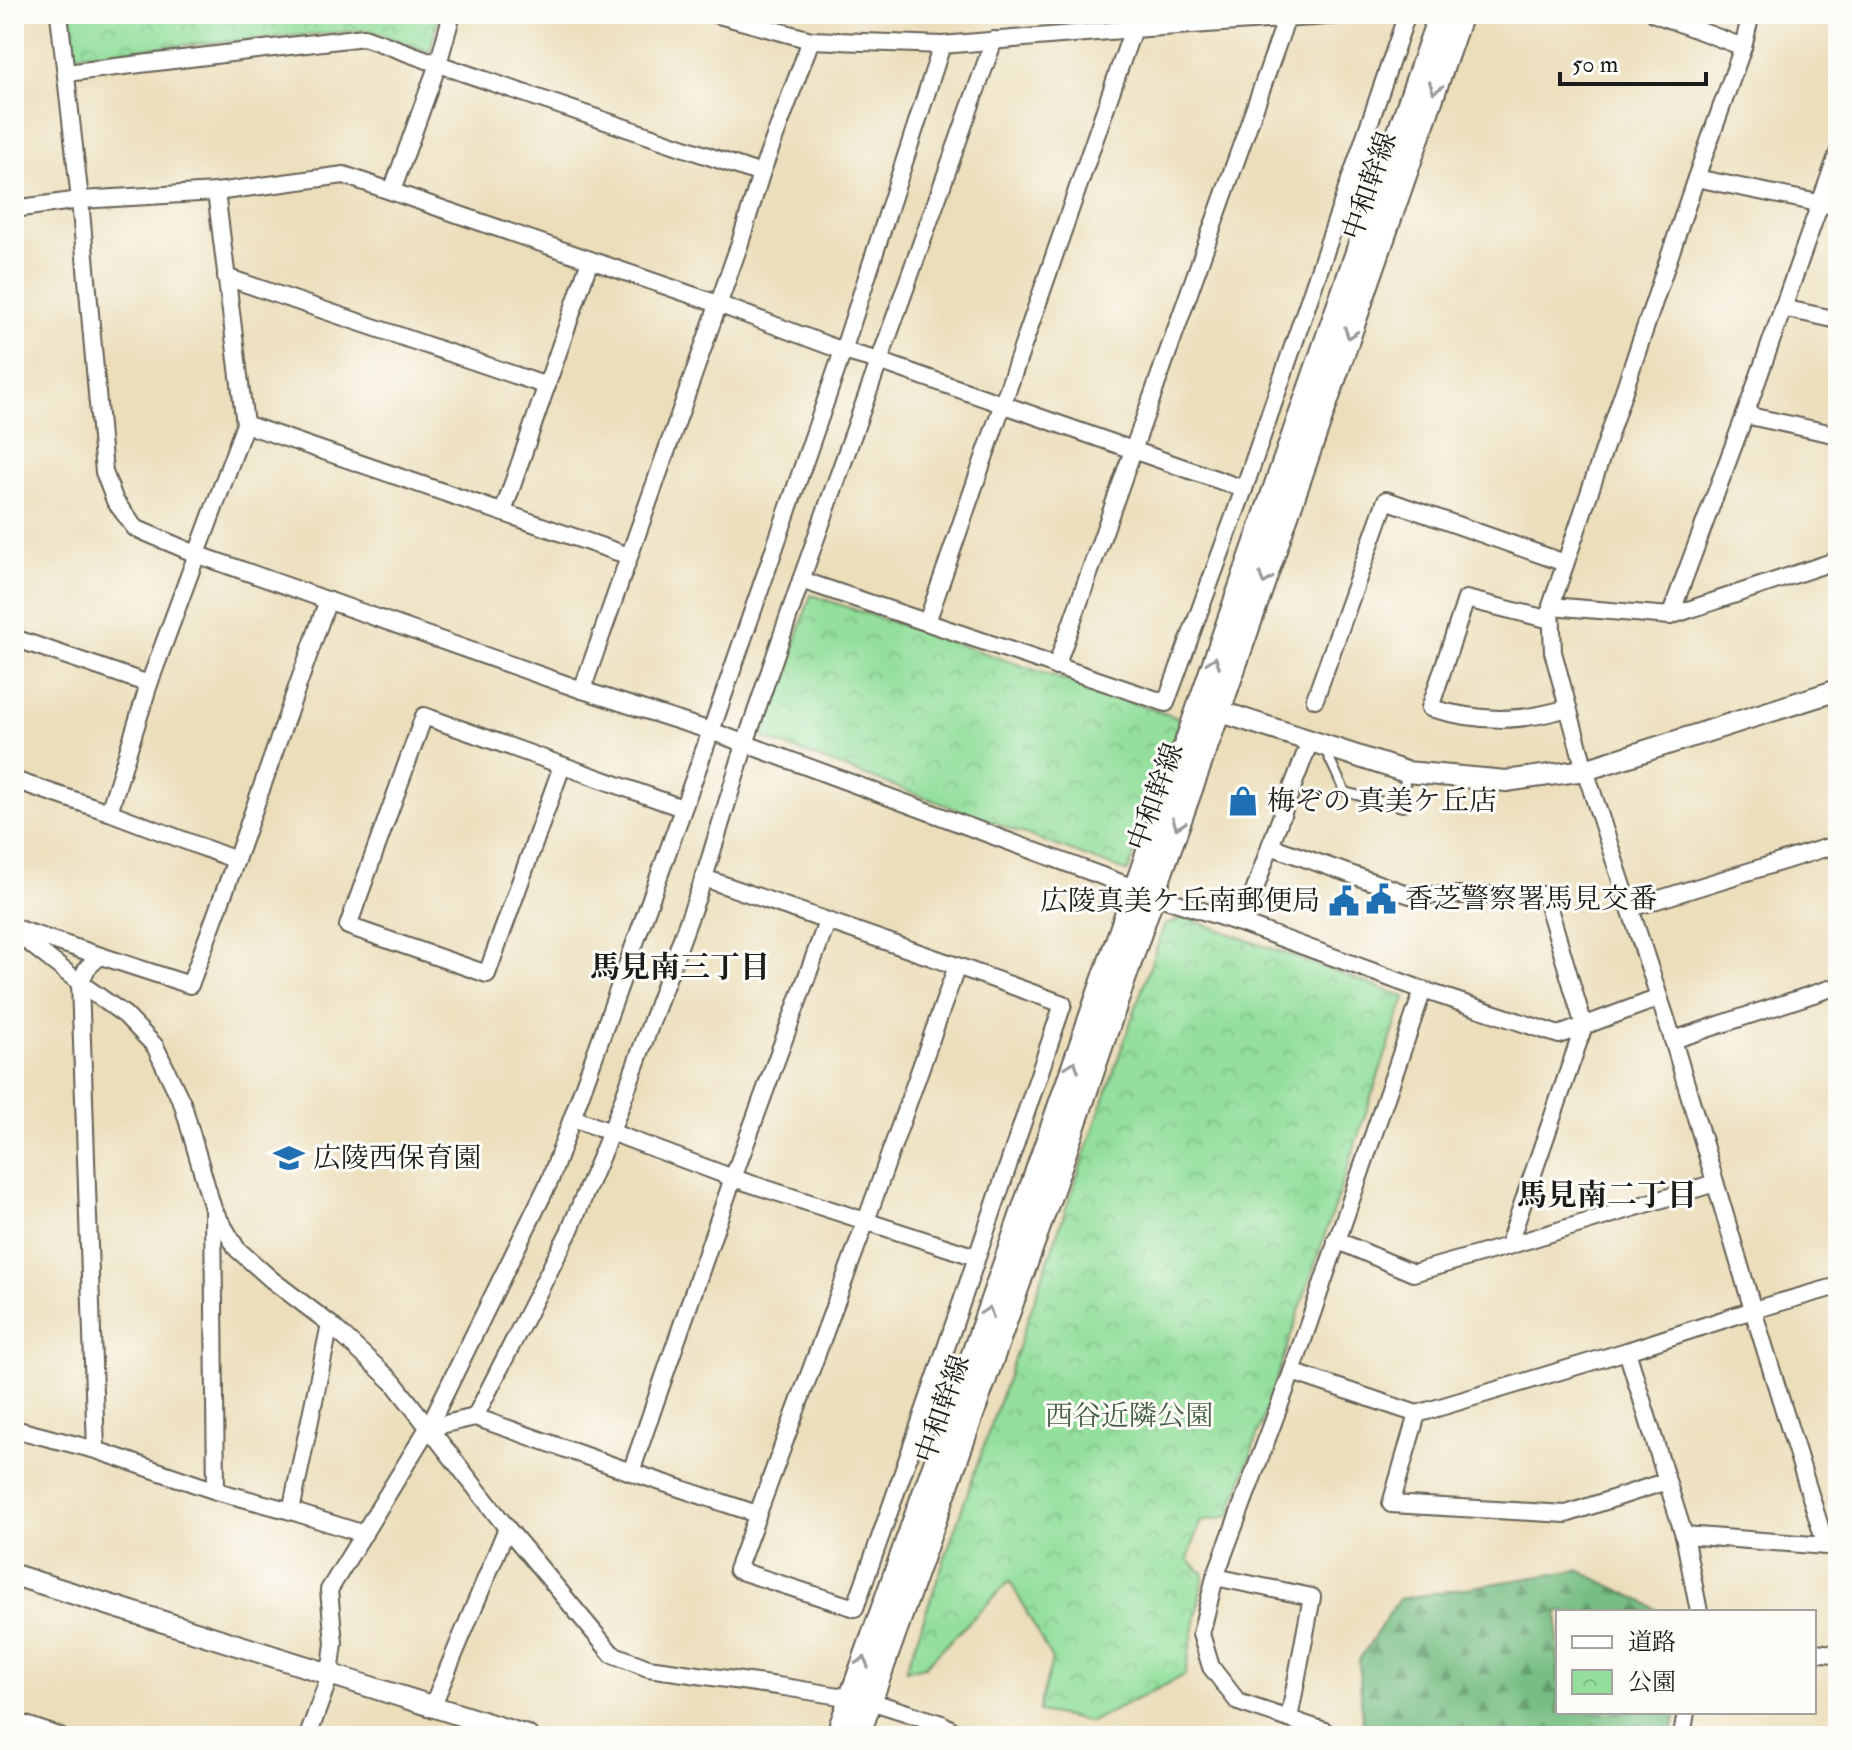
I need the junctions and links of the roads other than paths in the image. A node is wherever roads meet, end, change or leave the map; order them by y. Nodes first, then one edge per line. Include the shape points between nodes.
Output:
1 (59, 14) edge
2 (452, 14) edge
3 (715, 14) edge
4 (1357, 14) edge
5 (1407, 14) edge
6 (1440, 14) edge
7 (1461, 14) edge
8 (1655, 14) edge
9 (1751, 14) edge
10 (1680, 19) edge
11 (1172, 20) edge
12 (1286, 20) junction
13 (1133, 29) junction
14 (811, 40) junction
15 (994, 40) junction
16 (942, 45) junction
17 (1743, 47) junction
18 (438, 64) junction
19 (66, 73) junction
20 (1838, 153) edge
21 (761, 174) junction
22 (1696, 178) junction
23 (392, 191) junction
24 (216, 192) junction
25 (80, 200) junction
26 (1820, 204) junction
27 (1838, 207) edge
28 (14, 209) edge
29 (590, 260) junction
30 (226, 277) junction
31 (718, 304) junction
32 (1782, 308) junction
33 (1838, 320) edge
34 (843, 351) junction
35 (879, 361) junction
36 (547, 386) junction
37 (1004, 405) junction
38 (1745, 415) junction
39 (245, 424) junction
40 (1838, 435) edge
41 (1132, 450) junction
42 (1244, 489) junction
43 (503, 512) junction
44 (196, 554) junction
45 (629, 556) junction
46 (1838, 560) edge
47 (1565, 563) junction
48 (801, 580) junction
49 (328, 600) junction
50 (1551, 613) junction
51 (1670, 616) junction
52 (927, 622) junction
53 (14, 638) edge
54 (1056, 667) junction
55 (149, 684) junction
56 (582, 690) junction
57 (1838, 690) edge
58 (1315, 699) dead end
59 (1209, 708) junction
60 (1568, 708) junction
61 (711, 731) junction
62 (1316, 743) junction
63 (745, 744) junction
64 (562, 766) junction
65 (1585, 770) junction
66 (1406, 772) junction
67 (14, 780) edge
68 (682, 808) junction
69 (109, 812) junction
70 (1838, 844) edge
71 (1270, 846) junction
72 (236, 860) junction
73 (704, 878) junction
74 (1144, 891) junction
75 (1631, 908) junction
76 (827, 922) junction
77 (1243, 924) junction
78 (14, 929) edge
79 (100, 956) junction
80 (957, 966) junction
81 (80, 983) junction
82 (1838, 986) edge
83 (1423, 990) junction
84 (1659, 998) junction
85 (1584, 1026) junction
86 (1673, 1040) junction
87 (573, 1118) junction
88 (611, 1132) junction
89 (733, 1178) junction
90 (1715, 1183) junction
91 (213, 1209) junction
92 (866, 1221) junction
93 (1336, 1240) junction
94 (1508, 1246) junction
95 (976, 1257) junction
96 (1838, 1286) edge
97 (1753, 1310) junction
98 (330, 1324) junction
99 (1627, 1351) junction
100 (1292, 1372) junction
101 (1417, 1414) junction
102 (475, 1417) junction
103 (428, 1428) junction
104 (14, 1429) edge
105 (96, 1450) junction
106 (631, 1472) junction
107 (1667, 1481) junction
108 (216, 1491) junction
109 (291, 1511) junction
110 (757, 1514) junction
111 (507, 1528) junction
112 (364, 1534) junction
113 (1684, 1535) junction
114 (14, 1575) edge
115 (1215, 1577) junction
116 (1699, 1610) edge
117 (1816, 1652) edge
118 (1838, 1656) edge
119 (330, 1675) junction
120 (860, 1700) junction
121 (432, 1707) junction
122 (1686, 1714) edge
123 (1289, 1719) junction
124 (14, 1721) edge
125 (59, 1736) edge
126 (308, 1736) edge
127 (527, 1736) edge
128 (837, 1736) edge
129 (858, 1736) edge
130 (962, 1736) edge
131 (1328, 1736) edge
132 (1682, 1736) edge

1 - 19 street
2 - 18 street
3 - 14 street
4 - 12 street
5 - 42 street
59 -> 6 main road, 中和幹線
7 -> 59 main road, 中和幹線
8 - 10 street
9 - 17 street
10 - 17 street
11 - 12 street
11 - 13 street
12 - 41 street
13 - 15 street
13 - 37 street
14 - 16 street
14 - 21 street
15 - 16 street
15 - 35 street
16 - 34 street
17 - 22 street
18 - 19 street via 364,37
18 - 21 street
18 - 23 street
19 - 25 street
20 - 26 street
21 - 31 street
22 - 26 street
22 - 47 street
23 - 24 street via 344,175
23 - 29 street
24 - 25 street
24 - 30 street
25 - 28 street
25 - 44 street via 104,472 115,501 135,528
26 - 27 street
26 - 32 street
29 - 31 street
29 - 36 street
30 - 36 street
30 - 39 street
31 - 34 street
31 - 45 street
32 - 33 street
32 - 38 street
34 - 35 street
34 - 61 street
35 - 37 street
35 - 48 street
36 - 43 street
37 - 41 street
37 - 52 street
38 - 40 street
38 - 51 street
39 - 43 street
39 - 44 street
41 - 42 street
41 - 54 street
42 - 54 street via 1166,703
43 - 45 street
44 - 49 street
44 - 55 street
45 - 56 street
46 - 51 street
47 - 50 street
47 - 58 street via 1386,500
48 - 52 street
48 - 63 street
49 - 56 street
49 - 72 street
50 - 51 street
50 - 60 street via 1553,652
50 - 60 street via 1466,599 1430,708 1498,719
52 - 54 street
53 - 55 street
55 - 69 street
56 - 61 street
57 - 65 street
59 - 62 street
59 - 74 main road, 中和幹線
60 - 65 street
61 - 63 street
61 - 68 street
62 - 66 street
62 - 66 lane via 1345,792 1402,807
62 - 71 street
63 - 73 street
63 - 74 street
64 - 64 street via 424,716 348,926 487,974
64 - 68 street
65 - 66 street via 1506,781
65 - 75 street
67 - 69 street
68 - 87 street
69 - 72 street
70 - 75 street
71 - 77 street
71 - 85 street via 1410,895 1545,895
72 - 79 street via 190,985
73 - 76 street
73 - 88 street
74 - 77 street
74 - 120 main road, 中和幹線 via 941,1446
75 - 84 street
76 - 80 street
76 - 89 street
77 - 83 street
78 - 79 street
78 - 81 street
79 - 81 street
80 - 92 street
80 - 95 street via 1063,1004
81 - 91 street via 125,1015 155,1046 183,1105
81 - 105 street
82 - 86 street
83 - 85 street via 1559,1035
83 - 93 street
84 - 85 street
84 - 86 street
85 - 94 street
86 - 90 street
87 - 88 street
87 - 103 street via 550,1180
88 - 89 street
88 - 102 street via 569,1232
89 - 92 street
89 - 106 street
90 - 94 street
90 - 97 street
91 - 98 street via 237,1249
91 - 108 street
92 - 95 street
92 - 110 street
93 - 94 street via 1413,1273
93 - 100 street
95 - 110 street via 855,1608 737,1570
96 - 97 street
97 - 99 street
97 - 113 street via 1826,1546
98 - 103 street via 393,1382
98 - 109 street
99 - 101 street
99 - 107 street
100 - 101 street
100 - 115 street
101 - 107 street via 1391,1504 1566,1514
102 - 103 street
102 - 106 street
103 - 111 street
103 - 112 street
104 - 105 street
105 - 108 street
106 - 110 street
107 - 113 street
108 - 109 street
109 - 112 street
111 - 120 street via 612,1654 648,1668
111 - 121 street
112 - 119 street via 329,1590 334,1643
113 - 116 street
114 - 119 street
115 - 123 street via 1201,1634 1211,1667 1238,1702
115 - 123 street via 1312,1597
117 - 118 street
119 - 121 street
119 - 126 street
120 - 128 main road, 中和幹線
120 - 129 main road, 中和幹線
120 - 130 street via 942,1724
121 - 127 street
122 - 132 street
123 - 131 street
124 - 125 street

